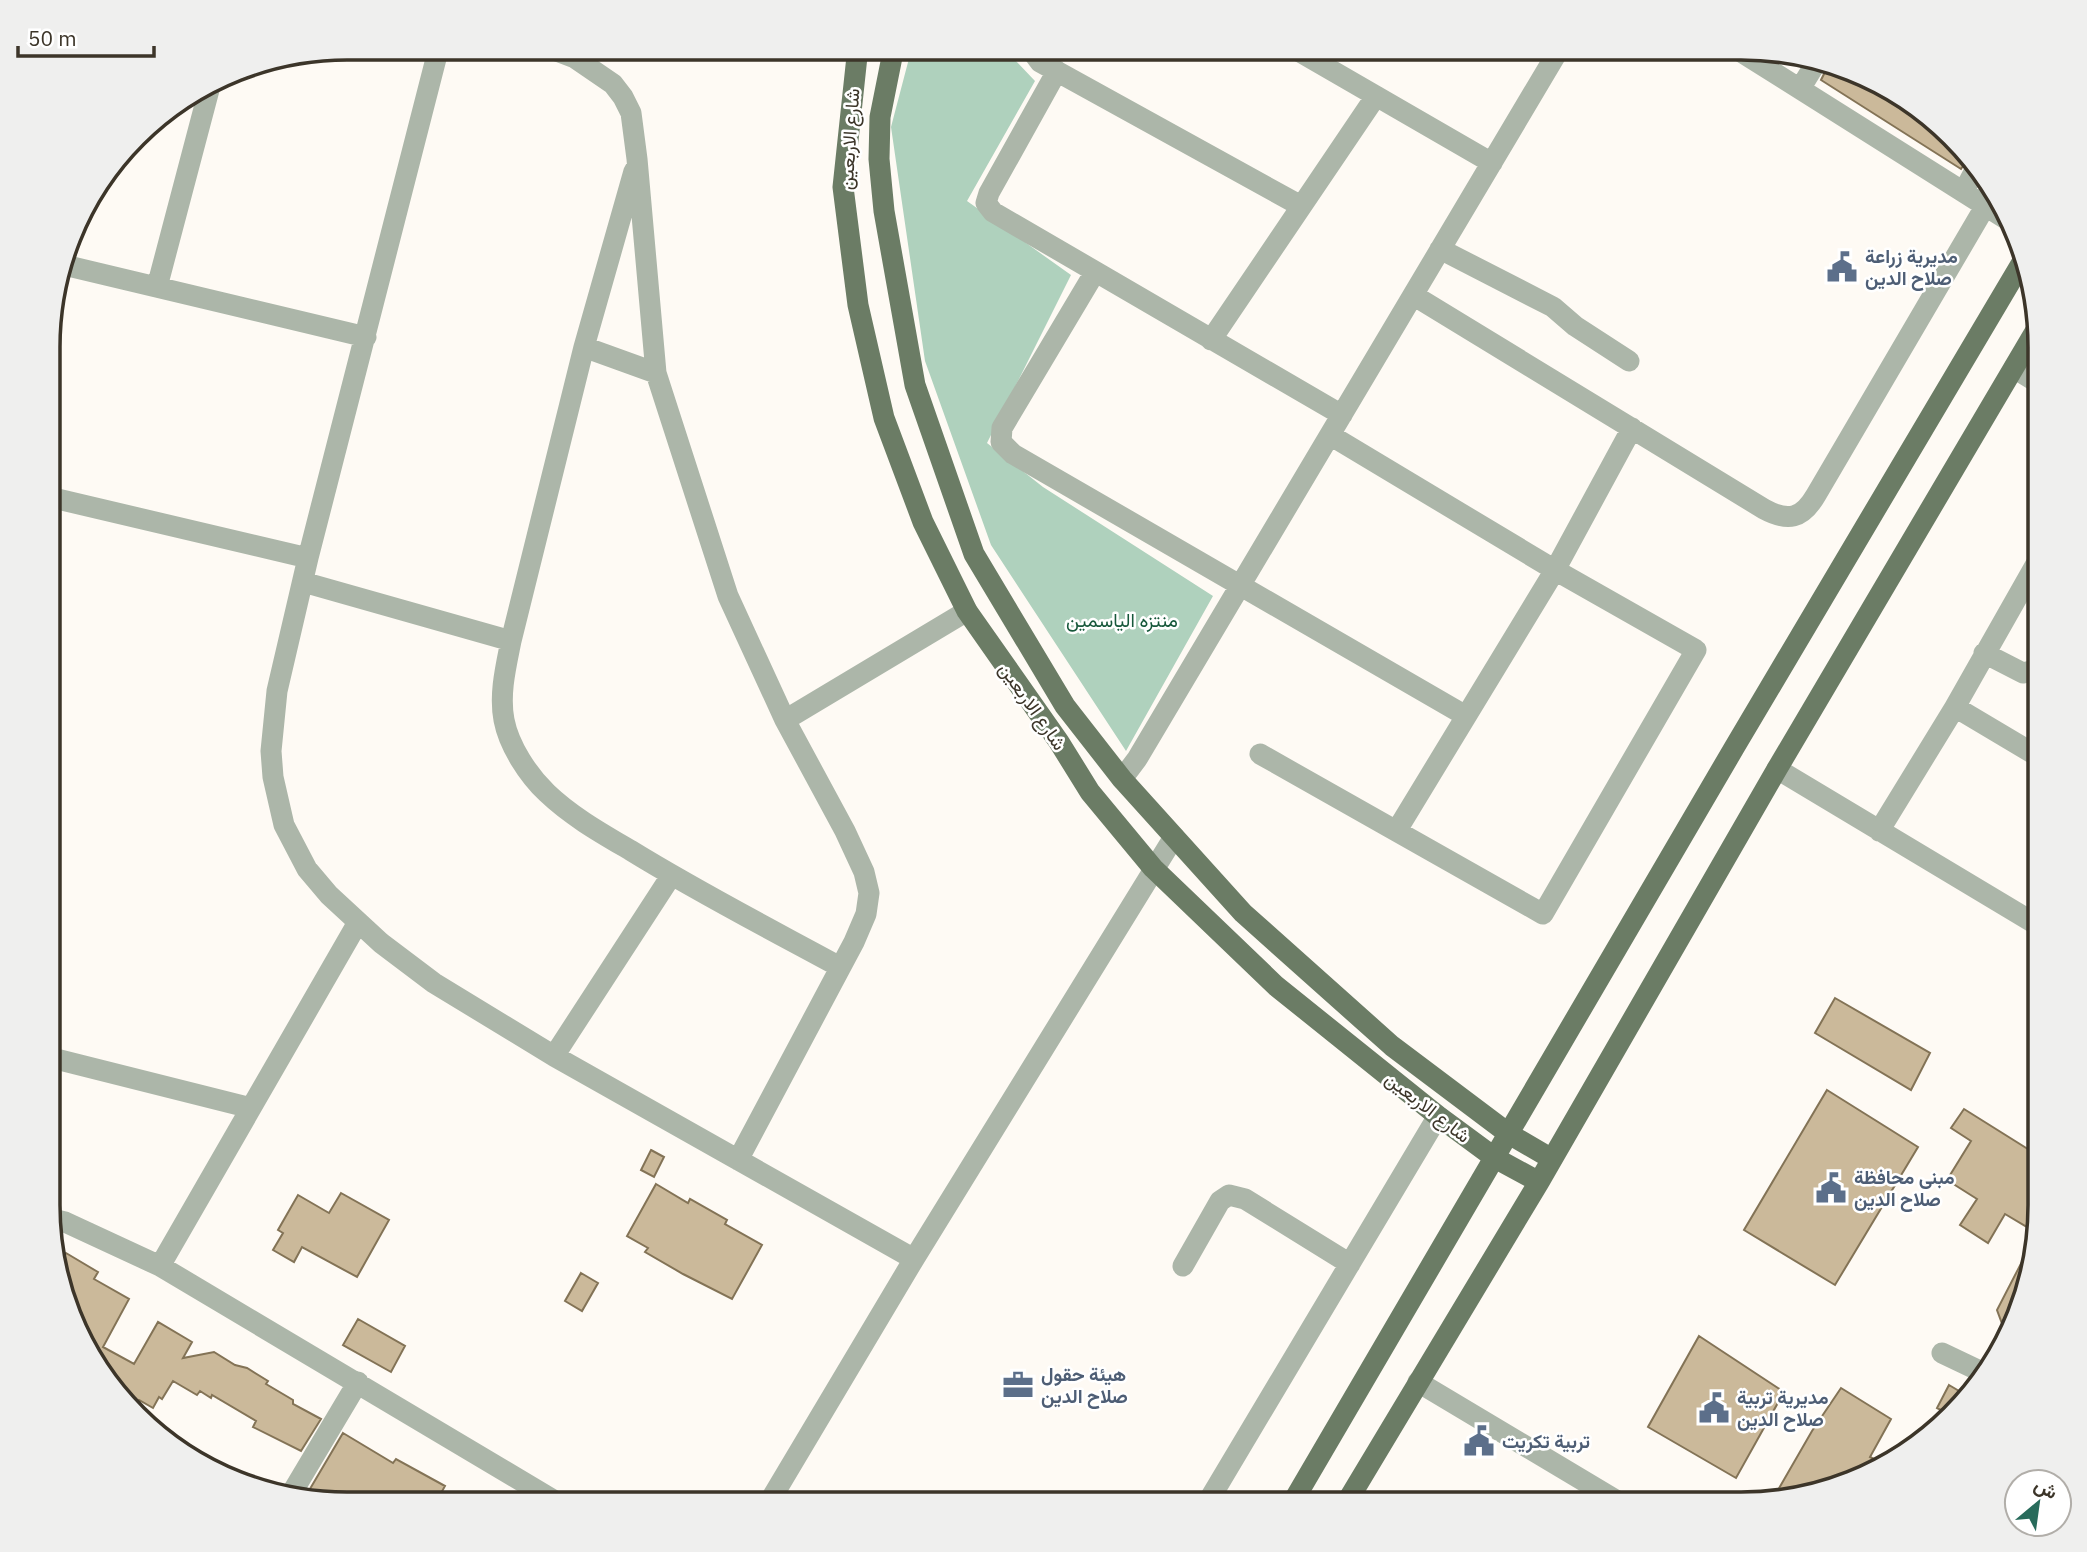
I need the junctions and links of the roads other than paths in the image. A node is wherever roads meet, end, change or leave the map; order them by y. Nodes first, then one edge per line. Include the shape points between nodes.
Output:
1 (436, 60) edge
2 (578, 60) edge
3 (857, 60) edge
4 (891, 60) edge
5 (1038, 60) edge
6 (1314, 60) edge
7 (1553, 60) edge
8 (1754, 60) edge
9 (1812, 68) edge
10 (1056, 71) junction
11 (1800, 89) junction
12 (208, 95) edge
13 (1376, 96) junction
14 (637, 159) junction
15 (1492, 163) junction
16 (1971, 177) edge
17 (1964, 191) junction
18 (1986, 205) junction
19 (1301, 206) junction
20 (1993, 210) edge
21 (1440, 249) junction
22 (71, 267) edge
23 (2017, 270) edge
24 (1095, 272) junction
25 (158, 287) junction
26 (1413, 295) junction
27 (366, 337) junction
28 (1211, 340) junction
29 (2028, 344) edge
30 (584, 346) junction
31 (1629, 361) dead end
32 (2014, 368) junction
33 (656, 373) junction
34 (2028, 377) edge
35 (1342, 415) junction
36 (1632, 428) junction
37 (1330, 435) junction
38 (60, 499) edge
39 (308, 558) junction
40 (1555, 570) junction
41 (2028, 578) edge
42 (303, 582) junction
43 (1240, 586) junction
44 (967, 611) junction
45 (511, 640) junction
46 (1984, 653) junction
47 (2028, 672) edge
48 (1955, 707) junction
49 (1466, 716) junction
50 (785, 720) junction
51 (2028, 750) edge
52 (1260, 754) dead end
53 (1777, 769) junction
54 (1122, 779) junction
55 (1397, 830) junction
56 (1879, 831) junction
57 (1174, 837) junction
58 (1153, 868) junction
59 (671, 876) junction
60 (2028, 919) edge
61 (357, 924) junction
62 (840, 967) junction
63 (554, 1056) junction
64 (60, 1060) edge
65 (251, 1108) junction
66 (1438, 1116) junction
67 (1509, 1134) junction
68 (1495, 1158) junction
69 (1552, 1159) junction
70 (738, 1160) junction
71 (1539, 1182) junction
72 (60, 1221) edge
73 (914, 1259) junction
74 (1350, 1264) junction
75 (160, 1266) junction
76 (1183, 1266) dead end
77 (1942, 1353) dead end
78 (1976, 1369) edge
79 (358, 1382) junction
80 (1418, 1382) junction
81 (295, 1488) edge
82 (540, 1492) edge
83 (775, 1492) edge
84 (1213, 1492) edge
85 (1298, 1492) edge
86 (1353, 1492) edge
87 (1602, 1492) edge

1 - 27 street
2 - 14 street via 613,84 623,97 631,113
3 - 44 main road, شارع الاربعين via 843,187 858,305 884,418 923,522
4 - 54 main road via 880,117 879,159 915,385 974,554 1065,706
5 - 10 street
6 - 13 street
7 - 15 street
8 - 11 street
9 - 11 street
10 - 19 street
10 - 24 street via 986,202 993,212
11 - 17 street
12 - 25 street
13 - 15 street
13 - 19 street
14 - 30 street
14 - 33 street
15 - 21 street
16 - 17 street
17 - 18 street
18 - 20 street
18 - 36 street via 1808,509 1794,517 1778,517
19 - 28 street
21 - 26 street
21 - 31 street via 1553,307
22 - 25 street
23 - 67 main road
24 - 28 street
24 - 43 street via 1002,428 1001,442 1013,454
25 - 27 street
26 - 35 street
26 - 36 street
27 - 39 street
28 - 35 street
29 - 32 main road
30 - 33 street
30 - 45 street
32 - 34 street
32 - 53 main road
33 - 50 street via 728,596
35 - 37 street
36 - 40 street
37 - 40 street
37 - 43 street
38 - 39 street
39 - 42 street
40 - 49 street
40 - 55 street via 1696,650 1543,914
41 - 46 street
42 - 45 street
42 - 61 street via 277,691 273,777 284,825 295,848
43 - 49 street
43 - 54 street
44 - 50 street
44 - 58 main road, شارع الاربعين via 1090,792
45 - 59 street via 504,672 504,720 532,775 544,791 577,817
46 - 47 street
46 - 48 street
48 - 51 street
48 - 56 street
49 - 55 street
50 - 62 street via 851,842 869,893 866,915
52 - 55 street
53 - 56 street
53 - 69 main road
54 - 57 main road
56 - 60 street
57 - 58 street
57 - 67 main road via 1243,913 1392,1046
58 - 66 main road, شارع الاربعين via 1276,986
58 - 73 street
59 - 62 street
59 - 63 street
61 - 63 street via 434,983
61 - 65 street
62 - 70 street
63 - 70 street
64 - 65 street
65 - 75 street
66 - 68 main road, شارع الاربعين
66 - 74 street
67 - 68 main road
67 - 69 main road
68 - 71 main road, شارع الاربعين
68 - 85 main road
69 - 71 main road
70 - 73 street
71 - 80 main road
72 - 75 street
73 - 83 street
74 - 76 street via 1245,1199 1229,1195 1220,1201
74 - 84 street
75 - 79 street
77 - 78 street
79 - 81 street
79 - 82 street
80 - 86 main road
80 - 87 street

